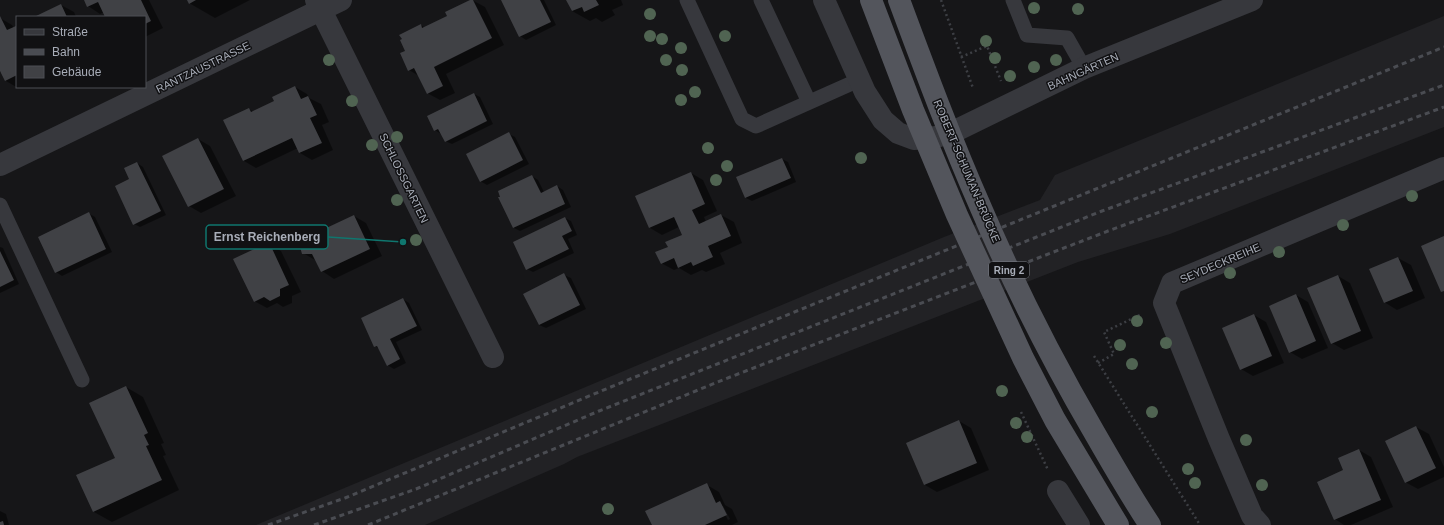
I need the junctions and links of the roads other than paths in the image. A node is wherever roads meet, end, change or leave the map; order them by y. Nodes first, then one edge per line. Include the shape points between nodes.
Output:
1 (340, 0) edge
2 (688, 0) edge
3 (761, 0) edge
4 (824, 0) edge
5 (871, 0) edge
6 (899, 0) edge
7 (1013, 0) edge
8 (1252, 0) edge
9 (318, 5) edge
10 (1084, 68) junction
11 (859, 80) junction
12 (809, 102) junction
13 (0, 165) edge
14 (1444, 168) edge
15 (0, 205) edge
16 (493, 357) dead end
17 (82, 380) dead end
18 (1058, 491) road end
19 (1079, 525) edge
20 (1118, 525) edge
21 (1150, 525) edge
22 (1260, 525) edge

1 - 9 street, RANTZAUSTRASSE
2 - 12 lane via 742,119 756,126
3 - 12 lane
4 - 11 street
5 - 20 main road, Ring 2, bridge via 957,215 1023,358 1055,420
6 - 21 main road, ROBERT-SCHUMAN-BRÜCKE / Ring 2, bridge via 980,208 1027,309 1079,408
7 - 10 lane via 1027,35 1067,38
8 - 10 street, BAHNGÄRTEN
9 - 13 street, RANTZAUSTRASSE
9 - 16 street, SCHLOSSGARTEN
10 - 11 street, BAHNGÄRTEN via 955,131 936,137 914,138 898,133 883,120
11 - 12 lane
14 - 22 street, SEYDECKREIHE via 1172,283 1164,303 1252,516
15 - 17 lane
18 - 19 street

